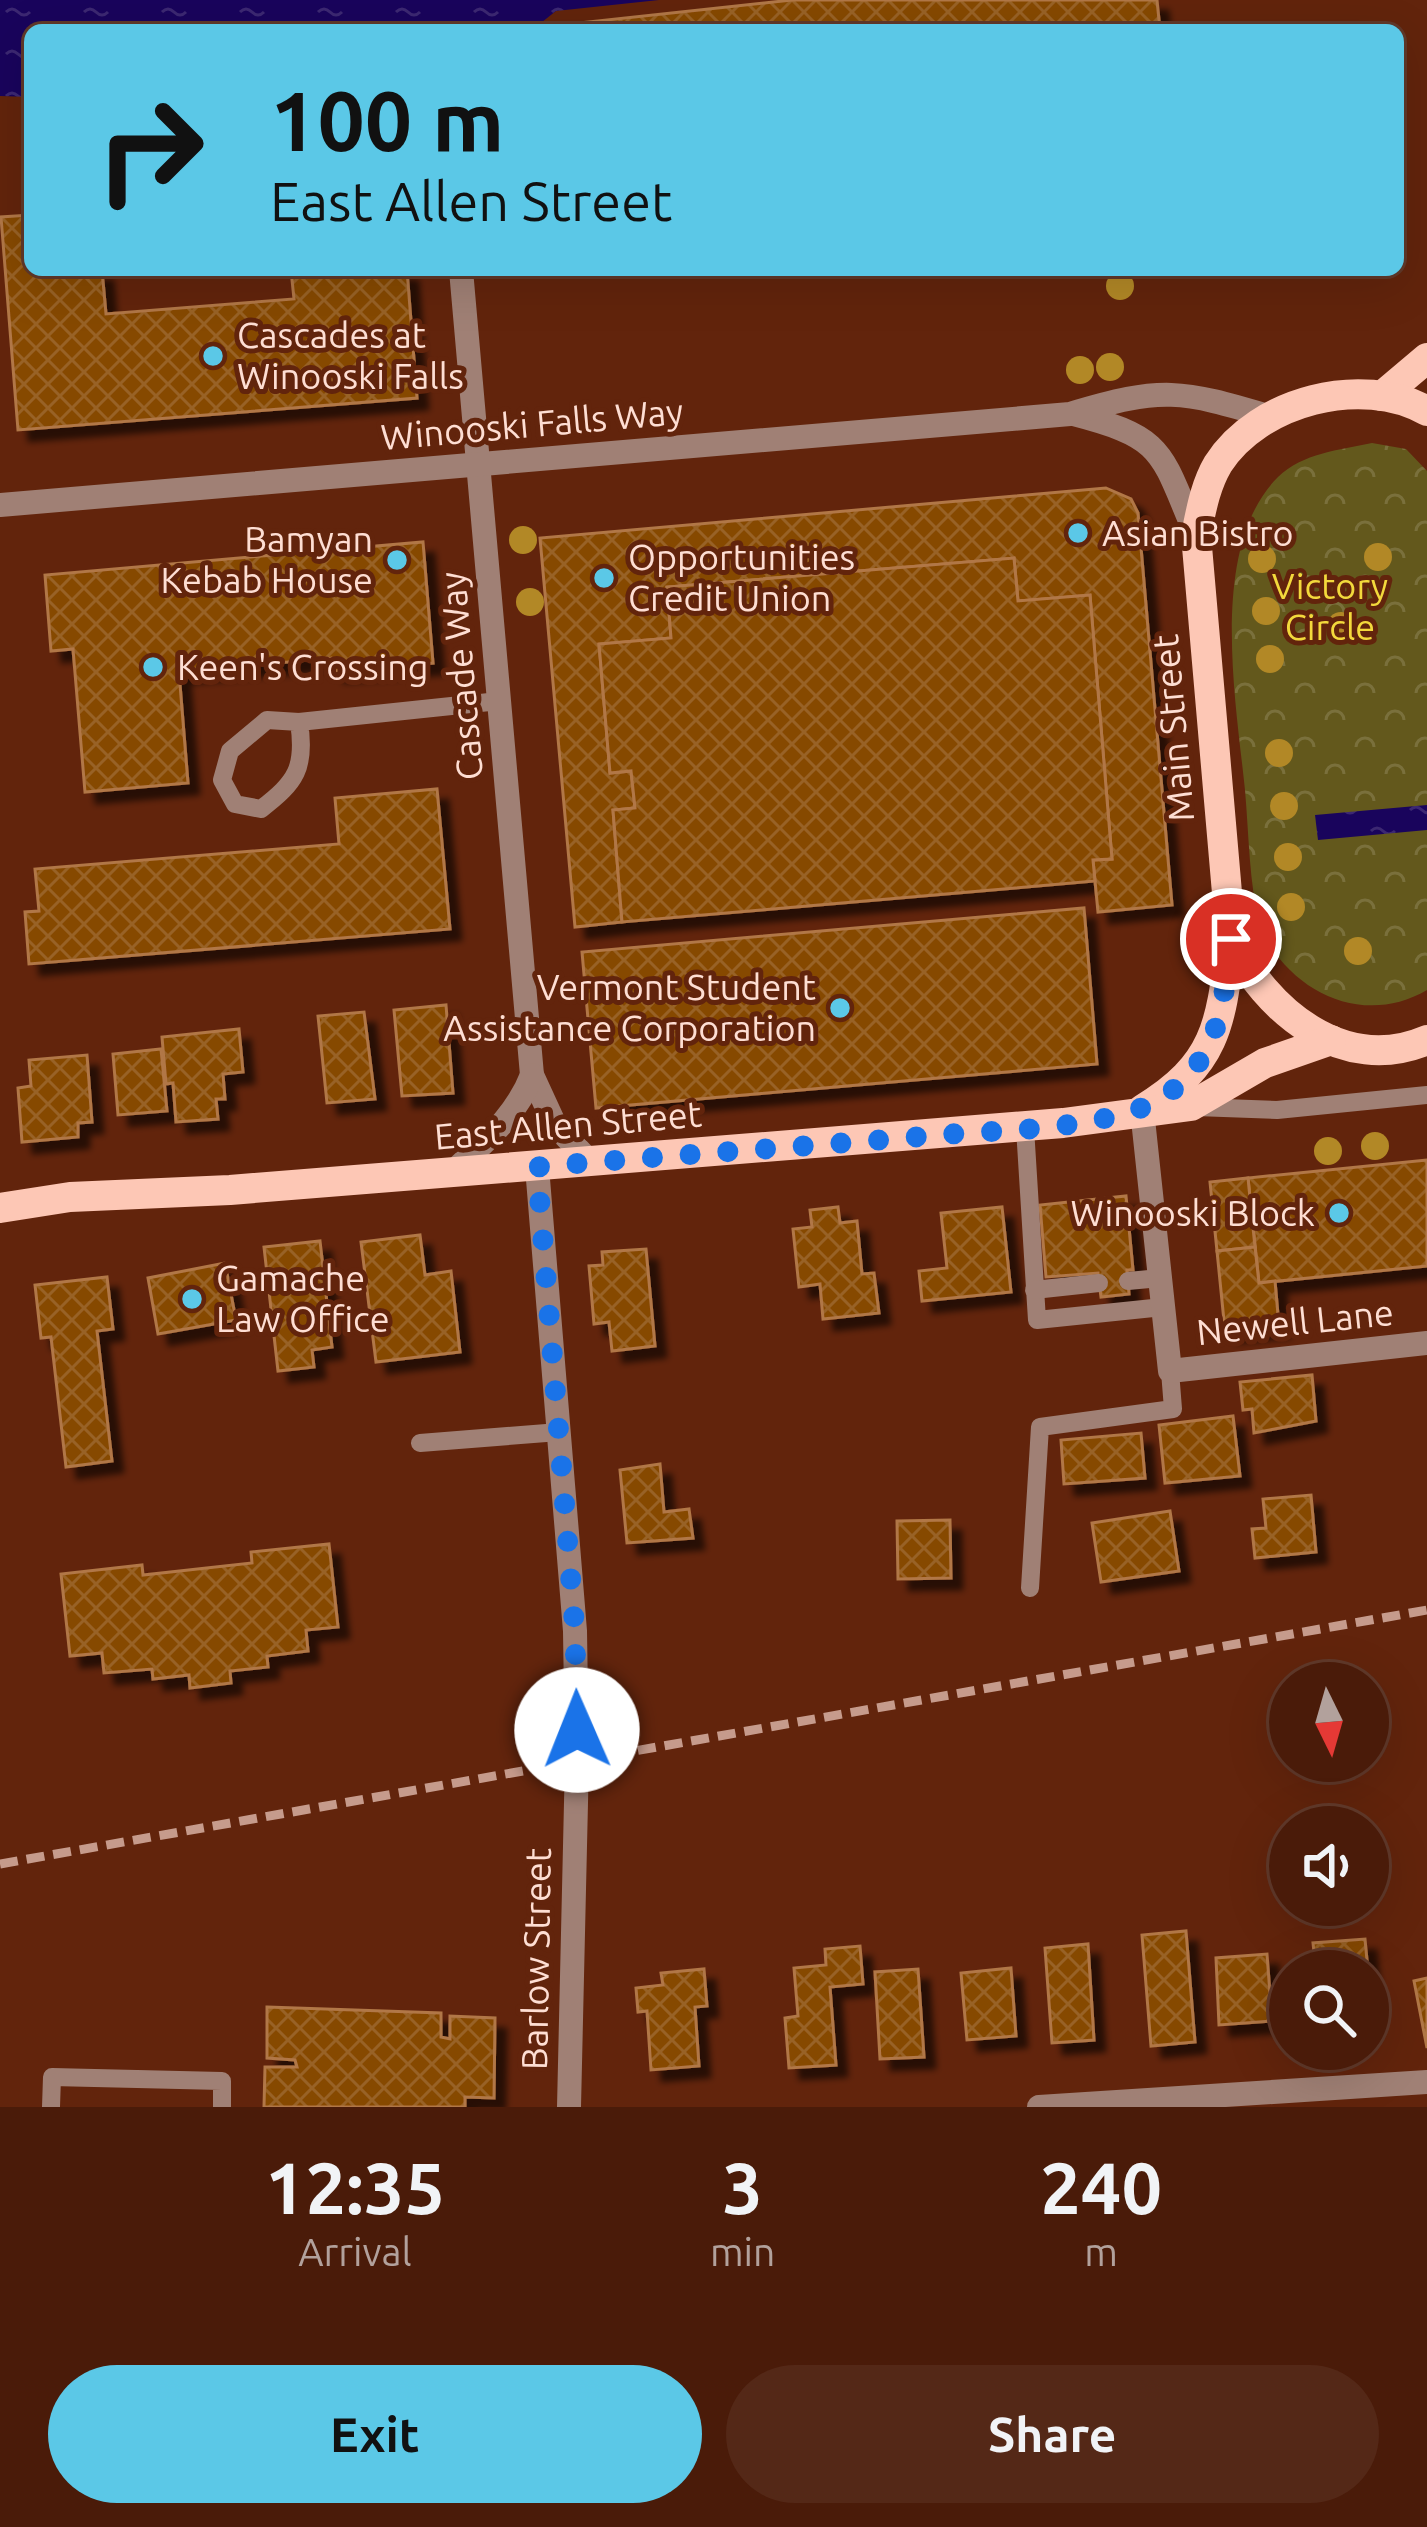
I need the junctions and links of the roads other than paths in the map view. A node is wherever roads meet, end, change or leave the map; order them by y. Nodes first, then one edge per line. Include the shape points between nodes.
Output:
1 (462, 276) edge
2 (1427, 358) edge
3 (1382, 396) junction
4 (1427, 411) edge
5 (1070, 414) junction
6 (1270, 416) junction
7 (478, 465) junction
8 (0, 505) edge
9 (1196, 535) junction
10 (499, 701) junction
11 (299, 722) junction
12 (1231, 939) junction
13 (1330, 1040) junction
14 (1424, 1043) edge
15 (532, 1075) junction
16 (1427, 1096) edge
17 (1191, 1106) junction
18 (1142, 1110) junction
19 (1025, 1128) junction
20 (590, 1162) junction
21 (537, 1167) junction
22 (451, 1174) junction
23 (0, 1208) edge
24 (1160, 1278) junction
25 (1128, 1281) dead end
26 (1099, 1283) dead end
27 (1034, 1290) junction
28 (1163, 1307) junction
29 (1427, 1343) edge
30 (1170, 1371) junction
31 (560, 1432) junction
32 (419, 1443) dead end
33 (1030, 1588) dead end
34 (1427, 2082) edge
35 (51, 2107) edge
36 (222, 2107) edge
37 (569, 2107) edge
38 (1039, 2107) edge

1 - 7 street, Cascade Way
2 - 3 main road
3 - 4 main road, Main Street
3 - 6 main road, Main Street via 1322,399
5 - 6 street, Winooski Falls Way via 1172,392
5 - 7 street, Winooski Falls Way
5 - 9 street, Winooski Falls Way via 1125,428 1153,448
6 - 9 main road, Main Street via 1218,465
7 - 8 street, Winooski Falls Way
7 - 10 street, Cascade Way
9 - 12 main road, Main Street
10 - 11 lane
10 - 15 street, Cascade Way
11 - 11 lane via 267,720 230,751 222,780 235,804 261,809 291,785 304,752
12 - 13 main road, Main Street via 1273,1003
12 - 18 main road, East Allen Street via 1213,1041 1194,1070
13 - 14 main road, Main Street via 1376,1048
13 - 17 main road, East Allen Street via 1265,1063
15 - 20 street, Cascade Way via 555,1125
15 - 22 street via 502,1125
16 - 17 lane, East Allen Street via 1276,1110
17 - 18 main road, East Allen Street
18 - 19 main road, East Allen Street
18 - 24 street
19 - 20 main road, East Allen Street
19 - 27 lane
20 - 21 main road, East Allen Street
21 - 22 main road, East Allen Street
21 - 31 street, Barlow Street
22 - 23 main road, East Allen Street
24 - 25 lane
24 - 28 street
26 - 27 lane
27 - 28 lane via 1036,1320
28 - 30 street
29 - 30 street, Newell Lane
30 - 33 lane via 1173,1409 1040,1427
31 - 32 lane
31 - 37 street, Barlow Street via 577,1760
34 - 38 street
35 - 36 lane via 52,2077 222,2081

